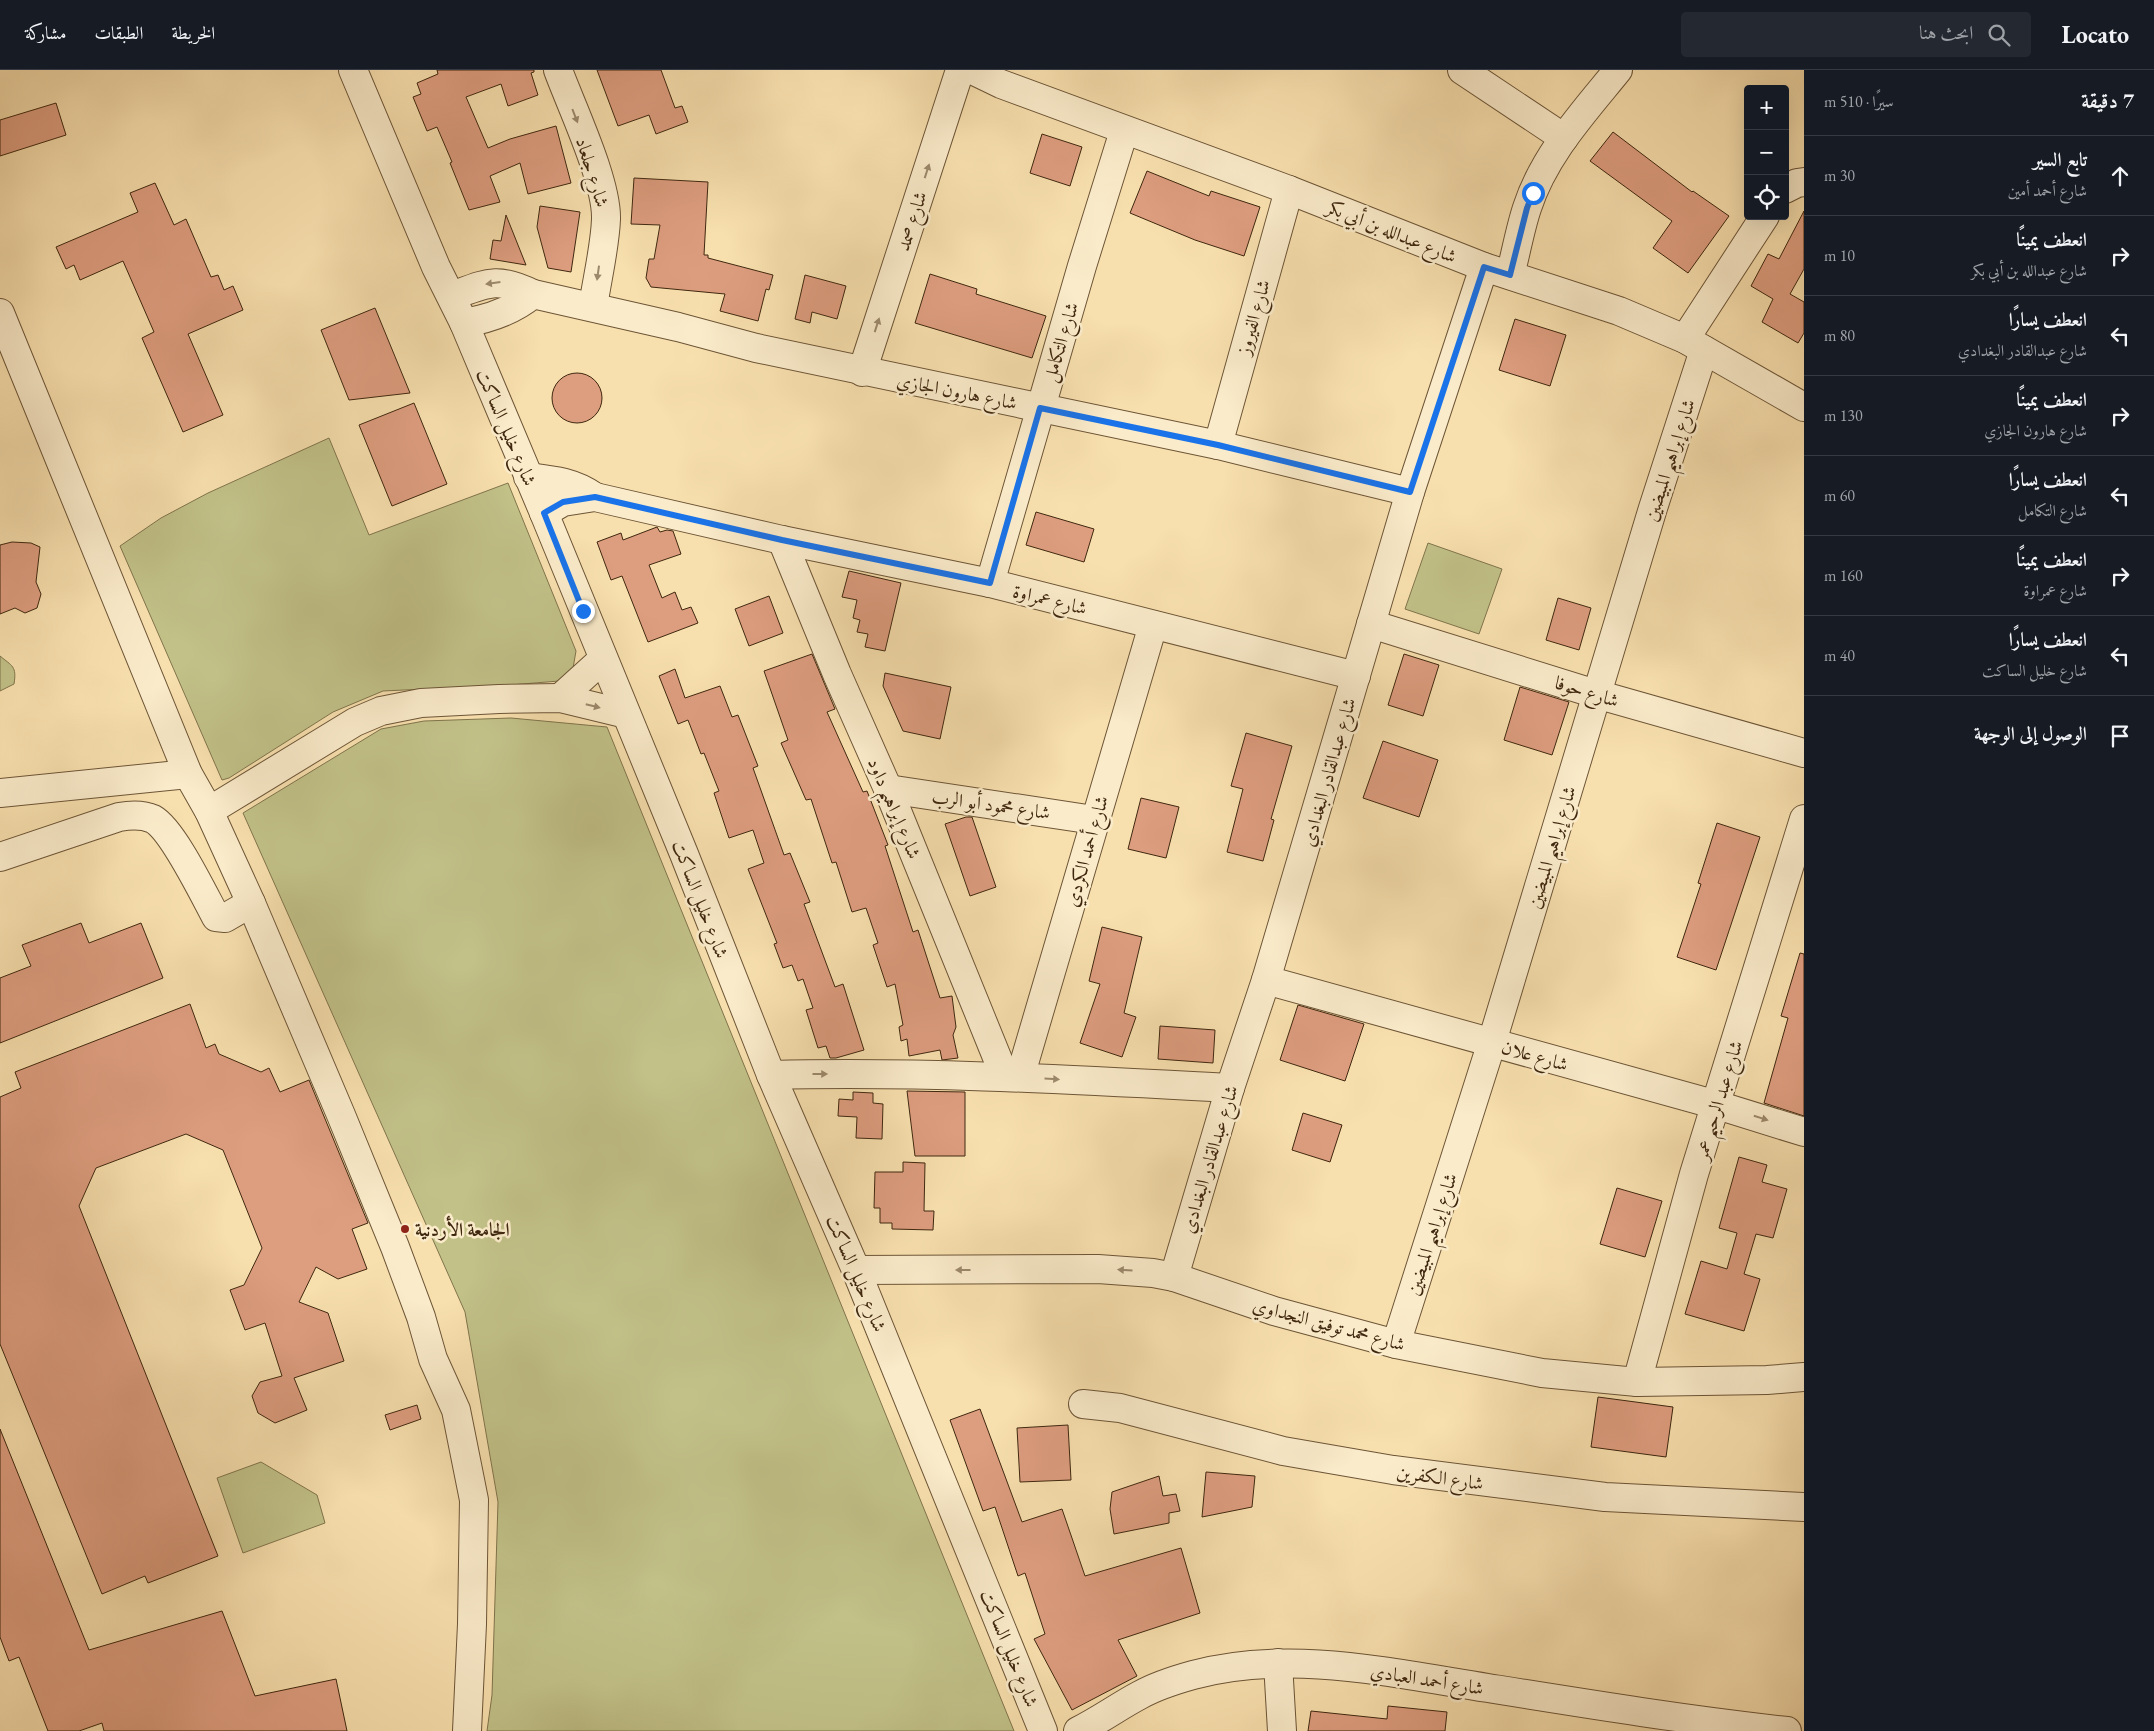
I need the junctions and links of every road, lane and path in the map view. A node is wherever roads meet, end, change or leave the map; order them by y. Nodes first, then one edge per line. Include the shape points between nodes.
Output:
1 (353, 70) edge
2 (558, 70) edge
3 (960, 70) edge
4 (972, 70) edge
5 (1462, 70) edge
6 (1618, 70) edge
7 (1124, 131) junction
8 (1564, 138) junction
9 (1804, 182) edge
10 (1789, 187) edge
11 (1289, 190) junction
12 (1763, 220) edge
13 (1484, 267) junction
14 (1510, 275) junction
15 (533, 294) junction
16 (452, 296) junction
17 (593, 307) junction
18 (0, 313) edge
19 (464, 323) junction
20 (1694, 345) junction
21 (862, 372) junction
22 (1804, 407) edge
23 (1040, 408) junction
24 (1218, 445) junction
25 (528, 476) junction
26 (1410, 492) junction
27 (595, 497) junction
28 (544, 513) junction
29 (782, 540) junction
30 (990, 583) junction
31 (1371, 624) junction
32 (1153, 625) junction
33 (603, 659) junction
34 (1356, 676) junction
35 (1596, 694) junction
36 (560, 698) junction
37 (626, 714) junction
38 (1804, 753) edge
39 (188, 774) junction
40 (888, 789) junction
41 (0, 793) edge
42 (209, 811) junction
43 (1804, 819) edge
44 (1094, 820) junction
45 (0, 857) edge
46 (251, 903) junction
47 (1266, 980) junction
48 (1492, 1042) junction
49 (771, 1075) junction
50 (1013, 1077) junction
51 (1230, 1088) junction
52 (1717, 1105) junction
53 (1804, 1132) edge
54 (856, 1270) junction
55 (1174, 1277) junction
56 (1396, 1344) junction
57 (1804, 1377) edge
58 (1637, 1382) junction
59 (1083, 1404) dead end
60 (1804, 1507) edge
61 (1278, 1663) junction
62 (1703, 1726) edge
63 (467, 1731) edge
64 (1044, 1731) edge
65 (1078, 1731) edge
66 (1282, 1731) edge
67 (1787, 1731) edge

1 - 16 street, شارع خليل الساكت via 436,267
2 -> 17 street, شارع جلعاد via 604,202 606,219
21 -> 3 street, شارع صمد
4 - 7 street, شارع عبدالله بن أبي بكر
5 - 8 street
6 - 8 street
7 - 11 street, شارع عبدالله بن أبي بكر
7 - 23 street, شارع التكامل
8 - 14 street via 1537,183 1527,208
9 - 10 street
11 - 13 street, شارع عبدالله بن أبي بكر
11 - 24 street, شارع الفيروز
12 - 20 street, شارع إبراهيم المبيضين
13 - 14 street, شارع عبدالله بن أبي بكر
13 - 26 street, شارع عبدالقادر البغدادي
14 - 20 street, شارع عبدالله بن أبي بكر via 1619,311
15 -> 16 street, شارع هارون الجازي via 501,282 488,283
15 - 17 street, شارع هارون الجازي
15 - 19 street via 520,305
16 - 19 street, شارع خليل الساكت
17 - 21 street, شارع هارون الجازي
18 - 39 street
19 - 25 street, شارع خليل الساكت
20 - 22 street, شارع عبدالله بن أبي بكر
20 - 35 street, شارع إبراهيم المبيضين
21 - 23 street, شارع هارون الجازي
23 - 24 street, شارع هارون الجازي
23 - 30 street, شارع التكامل
24 - 26 street, شارع هارون الجازي
25 - 27 street, شارع عمراوة via 568,483
25 - 28 street, شارع خليل الساكت
26 - 31 street, شارع عبدالقادر البغدادي
27 - 28 street, شارع عمراوة via 563,502
27 - 29 street, شارع عمراوة
28 - 33 street, شارع خليل الساكت
29 - 30 street, شارع عمراوة
29 - 40 street, شارع إبراهيم داود
30 - 32 street, شارع عمراوة
31 - 34 street, شارع عبدالقادر البغدادي
31 - 35 street, شارع حوفا
32 - 34 street, شارع عمراوة
32 - 44 street, شارع أحمد الكردي
33 - 36 street
33 - 37 street, شارع خليل الساكت
34 - 47 street, شارع عبدالقادر البغدادي
35 - 38 street, شارع حوفا
35 - 48 street, شارع إبراهيم المبيضين
36 -> 37 street
36 - 42 street via 421,703 381,711 355,722
37 - 49 street, شارع خليل الساكت
39 - 41 street
39 - 42 street
40 - 44 street, شارع محمود أبو الرب
40 - 50 street, شارع إبراهيم داود
42 - 46 street
43 - 52 street, شارع عبد الرحيم عمر
44 - 50 street, شارع أحمد الكردي
45 - 46 street via 119,817 144,816 154,820 175,844 216,917 225,918
46 - 63 street via 369,1182 421,1316 433,1359 456,1410 474,1500
47 - 48 street, شارع علان
47 - 51 street, شارع عبدالقادر البغدادي
48 - 52 street, شارع علان
48 - 56 street, شارع إبراهيم المبيضين
49 -> 50 street
49 - 54 street, شارع خليل الساكت
50 -> 51 street
51 - 55 street, شارع عبدالقادر البغدادي
52 -> 53 street, شارع علان
52 - 58 street, شارع عبد الرحيم عمر via 1694,1174
55 -> 54 street, شارع محمد توفيق النجداوي via 1098,1269
54 - 64 street, شارع خليل الساكت
55 - 56 street, شارع محمد توفيق النجداوي via 1274,1311
56 - 58 street, شارع محمد توفيق النجداوي via 1542,1373
57 - 58 street, شارع محمد توفيق النجداوي
59 - 60 street, شارع الكفرين via 1120,1408 1283,1451 1402,1472 1605,1497
61 - 62 street, شارع أحمد العبادي via 1344,1666
61 - 65 street, شارع أحمد العبادي via 1194,1674 1140,1695
61 - 66 street
62 - 67 street, شارع أحمد العبادي

